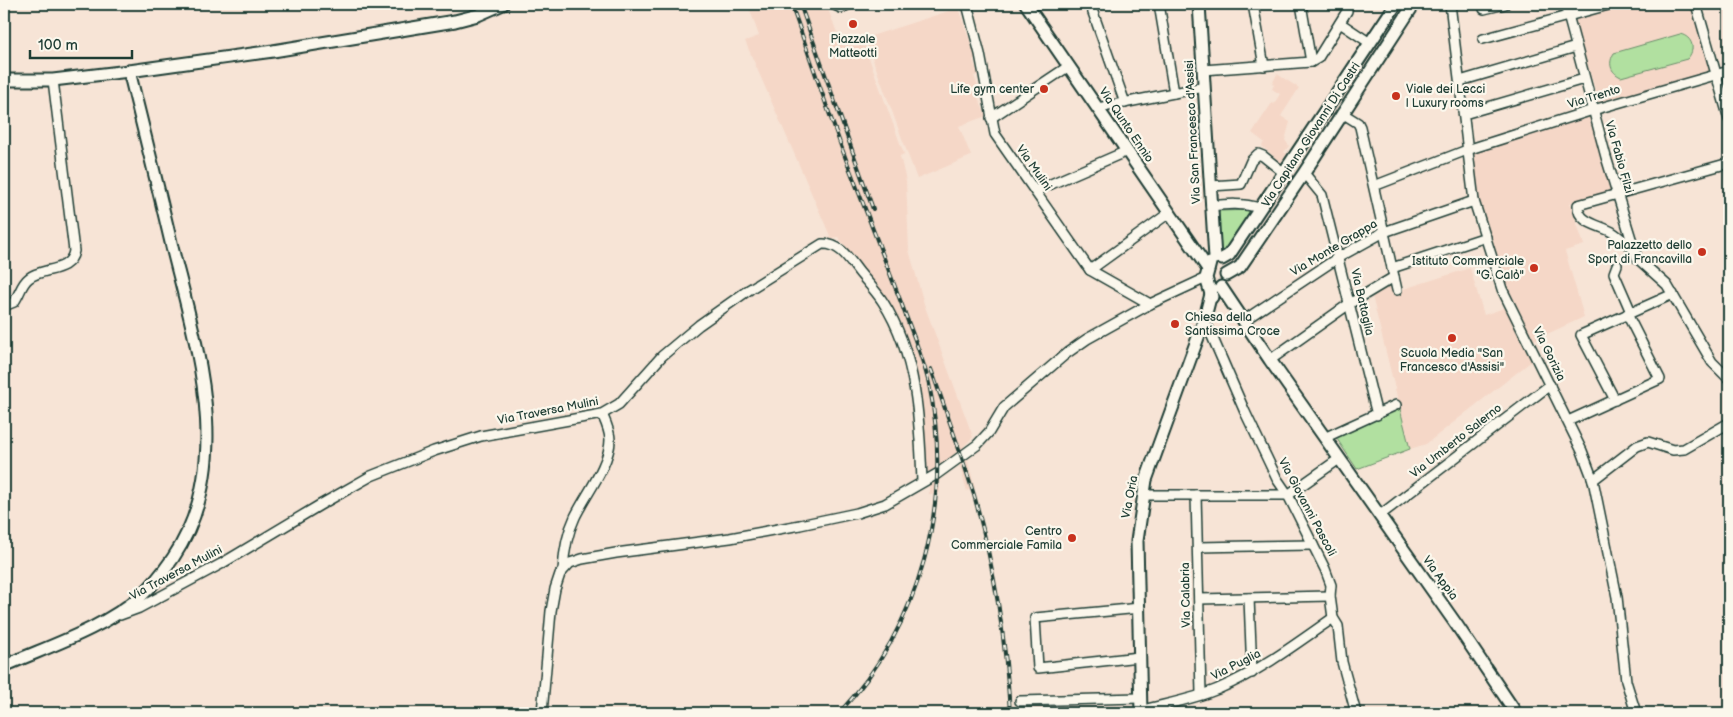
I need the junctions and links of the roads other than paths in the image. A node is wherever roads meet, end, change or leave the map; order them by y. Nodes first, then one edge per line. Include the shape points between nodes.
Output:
1 (503, 4) edge
2 (832, 4) edge
3 (850, 4) edge
4 (967, 4) edge
5 (1026, 4) edge
6 (1090, 4) edge
7 (1159, 4) edge
8 (1199, 4) edge
9 (1253, 4) edge
10 (1301, 4) edge
11 (1347, 4) edge
12 (1396, 4) edge
13 (1414, 4) edge
14 (1450, 4) edge
15 (1505, 4) edge
16 (1565, 4) edge
17 (1612, 4) edge
18 (1696, 4) edge
19 (1484, 9) dead end
20 (1568, 15) junction
21 (1340, 23) junction
22 (1483, 39) dead end
23 (1370, 43) junction
24 (1576, 47) junction
25 (1311, 62) junction
26 (1069, 66) junction
27 (1264, 66) junction
28 (1203, 70) junction
29 (129, 71) junction
30 (1729, 71) edge
31 (1716, 74) junction
32 (1584, 79) junction
33 (4, 80) edge
34 (53, 80) junction
35 (1460, 80) junction
36 (1204, 87) junction
37 (1174, 93) junction
38 (1124, 103) junction
39 (1098, 108) junction
40 (1593, 110) junction
41 (1342, 113) junction
42 (1464, 114) junction
43 (992, 118) junction
44 (1729, 119) edge
45 (1467, 150) junction
46 (1127, 151) junction
47 (1729, 163) edge
48 (1283, 172) junction
49 (1304, 173) junction
50 (1211, 186) junction
51 (1374, 186) junction
52 (1034, 191) junction
53 (1616, 194) junction
54 (1474, 201) junction
55 (1211, 206) junction
56 (1260, 208) junction
57 (1169, 213) junction
58 (1384, 232) junction
59 (1486, 237) junction
60 (1636, 254) junction
61 (1339, 257) junction
62 (1219, 258) junction
63 (1617, 265) dead end
64 (1205, 269) junction
65 (1090, 270) junction
66 (1393, 272) junction
67 (1226, 274) junction
68 (1397, 290) dead end
69 (1214, 291) junction
70 (1673, 294) junction
71 (1150, 304) junction
72 (1349, 304) junction
73 (4, 306) edge
74 (1629, 313) junction
75 (1243, 320) junction
76 (1204, 321) junction
77 (1270, 360) junction
78 (1728, 380) edge
79 (1550, 385) junction
80 (1615, 400) junction
81 (1396, 406) dead end
82 (602, 414) junction
83 (1377, 414) junction
84 (1568, 422) junction
85 (1729, 424) edge
86 (1324, 438) junction
87 (1339, 460) junction
88 (1593, 480) junction
89 (922, 482) junction
90 (1143, 495) junction
91 (1196, 495) junction
92 (1288, 495) junction
93 (1379, 516) junction
94 (1313, 545) junction
95 (1198, 547) junction
96 (563, 570) junction
97 (1330, 596) junction
98 (1249, 598) junction
99 (1199, 599) junction
100 (1140, 608) junction
101 (1333, 618) junction
102 (108, 620) junction
103 (1139, 657) junction
104 (4, 666) edge
105 (1252, 673) junction
106 (1201, 694) junction
107 (1140, 698) junction
108 (1020, 702) dead end
109 (1140, 712) edge
110 (542, 713) edge
111 (1356, 713) edge
112 (1516, 713) edge
113 (1636, 713) edge

1 - 29 street via 455,21
2 - 3 street via 840,8
4 - 43 street, Via Mulini
5 - 26 street, Via Qunto Ennio
6 - 38 street
7 - 37 street
8 - 28 street, Via San Francesco d'Assisi
9 - 27 street
10 - 25 street
11 - 21 street
12 - 23 street, Via Capitano Giovanni Di Castri
13 - 41 street, Via Capitano Giovanni Di Castri
14 - 35 street, Via Gorizia
15 - 19 street
16 - 20 street, Via Fabio Filzi
17 - 20 street
18 - 31 street
20 - 22 street
20 - 24 street, Via Fabio Filzi
21 - 23 street
21 - 25 street via 1318,58
23 - 48 street, Via Capitano Giovanni Di Castri
24 - 32 street, Via Fabio Filzi
24 - 35 street
25 - 27 street
26 - 39 street, Via Qunto Ennio
26 - 43 street
27 - 28 street
28 - 36 street, Via San Francesco d'Assisi
29 - 34 street
29 - 102 street via 193,330 208,431 201,497 184,540 165,570 142,595
30 - 31 street, Via Trento
31 - 40 street, Via Trento
31 - 44 street
32 - 40 street, Via Fabio Filzi
32 - 42 street
33 - 34 street
34 - 73 street via 73,257 67,264 29,278 17,299
35 - 42 street, Via Gorizia
36 - 37 street
36 - 50 street, Via San Francesco d'Assisi
37 - 38 street
38 - 39 street
39 - 46 street, Via Qunto Ennio
40 - 45 street, Via Trento
40 - 53 street, Via Fabio Filzi
41 - 49 street, Via Capitano Giovanni Di Castri
41 - 51 street via 1358,123
42 - 45 street, Via Gorizia
43 - 52 street, Via Mulini via 995,134
45 - 51 street, Via Trento
45 - 54 street, Via Gorizia
46 - 52 street
46 - 57 street, Via Qunto Ennio
47 - 53 street
48 - 50 street via 1258,154 1251,161 1241,184
48 - 56 street, Via Capitano Giovanni Di Castri
49 - 61 street, Via Battaglia via 1322,195
49 - 67 street, Via Capitano Giovanni Di Castri via 1240,267
50 - 55 street, Via San Francesco d'Assisi
51 - 58 street
52 - 65 street, Via Mulini
53 - 60 street, Via Fabio Filzi
53 - 60 street via 1580,204 1578,210 1582,218 1611,231
54 - 58 street, Via Monte Grappa
54 - 59 street, Via Gorizia
55 - 56 street via 1233,204
55 - 62 street, Via San Francesco d'Assisi
56 - 62 street, Via Capitano Giovanni Di Castri via 1229,255
57 - 64 street, Via Qunto Ennio
57 - 65 street
58 - 61 street, Via Monte Grappa
58 - 66 street
59 - 66 street
59 - 79 street, Via Gorizia via 1502,288
60 - 70 street
61 - 72 street, Via Battaglia
61 - 75 street, Via Monte Grappa
62 - 64 street, Via Capitano Giovanni Di Castri
62 - 67 street, Via San Francesco d'Assisi via 1226,264
63 - 74 street via 1614,273
64 - 69 street, Via Qunto Ennio
64 - 71 street
65 - 71 street, Via Mulini
66 - 68 street
66 - 72 street
67 - 69 street, Via Oria
69 - 75 street, Via Qunto Ennio
69 - 76 street, Via Oria
70 - 74 street
70 - 78 street via 1712,362
71 - 89 street via 1067,352 1004,407 977,445
72 - 77 street
72 - 83 street, Via Battaglia
74 - 80 street via 1660,379
74 - 80 street via 1581,335
75 - 77 street, Via Qunto Ennio
76 - 90 street, Via Oria
76 - 92 street, Via Giovanni Pascoli via 1252,429
77 - 86 street, Via Appia
79 - 84 street, Via Gorizia
79 - 93 street, Via Umberto Salerno
80 - 84 street
81 - 83 street
82 - 89 street, Via Traversa Mulini via 619,404 662,356 699,325 822,244 831,244 849,258 882,301 894,323 912,374
82 - 96 street via 610,442 564,547
82 - 102 street, Via Traversa Mulini via 481,436 371,476 221,564 139,608
83 - 86 street
84 - 88 street, Via Gorizia
85 - 88 street via 1684,449 1673,450 1648,442 1637,446
86 - 87 street, Via Appia
87 - 92 street
87 - 93 street, Via Appia
88 - 113 street, Via Gorizia via 1617,597 1626,681
89 - 96 street via 892,501 857,513 730,538 582,559 570,563
90 - 91 street
90 - 100 street, Via Oria via 1137,540
91 - 92 street
91 - 95 street, Via Calabria
92 - 94 street, Via Giovanni Pascoli
93 - 112 street, Via Appia
94 - 95 street
94 - 97 street, Via Giovanni Pascoli via 1331,585
95 - 99 street, Via Calabria
96 - 110 street via 557,580 551,611
97 - 98 street
97 - 101 street, Via Giovanni Pascoli
98 - 99 street
98 - 105 street
99 - 106 street, Via Calabria
100 - 103 street, Via Oria
100 - 103 street via 1036,618 1038,668
101 - 105 street, Via Puglia
101 - 111 street, Via Giovanni Pascoli via 1338,626 1342,662
102 - 104 street
103 - 107 street, Via Oria
105 - 106 street, Via Puglia
106 - 109 street, Via Puglia
107 - 108 street
107 - 109 street, Via Oria

